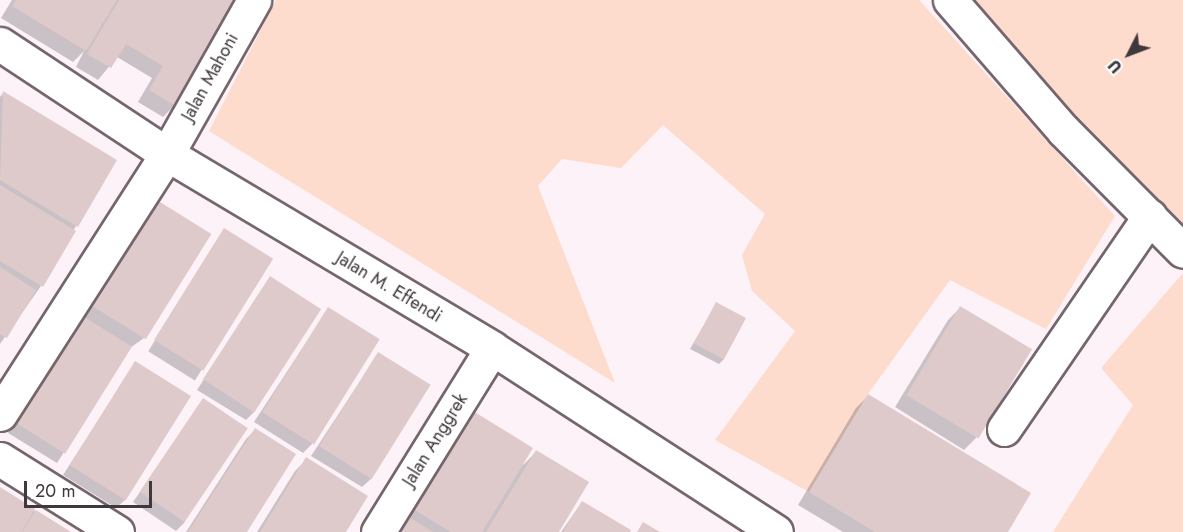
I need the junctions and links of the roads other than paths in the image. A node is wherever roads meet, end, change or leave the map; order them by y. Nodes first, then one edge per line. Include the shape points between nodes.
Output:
1 (254, 0) edge
2 (950, 0) edge
3 (0, 44) edge
4 (167, 154) junction
5 (1150, 216) junction
6 (1183, 250) edge
7 (492, 348) junction
8 (0, 414) edge
9 (1004, 429) dead end
10 (0, 459) edge
11 (117, 532) edge
12 (378, 532) edge
13 (776, 532) edge

1 - 4 street, Jalan Mahoni
2 - 5 street via 1063,130
3 - 4 street, Jalan M. Effendi
4 - 7 street, Jalan M. Effendi
4 - 8 street, Jalan Mahoni
5 - 6 street
5 - 9 street
7 - 12 street, Jalan Anggrek
7 - 13 street, Jalan M. Effendi
10 - 11 street

